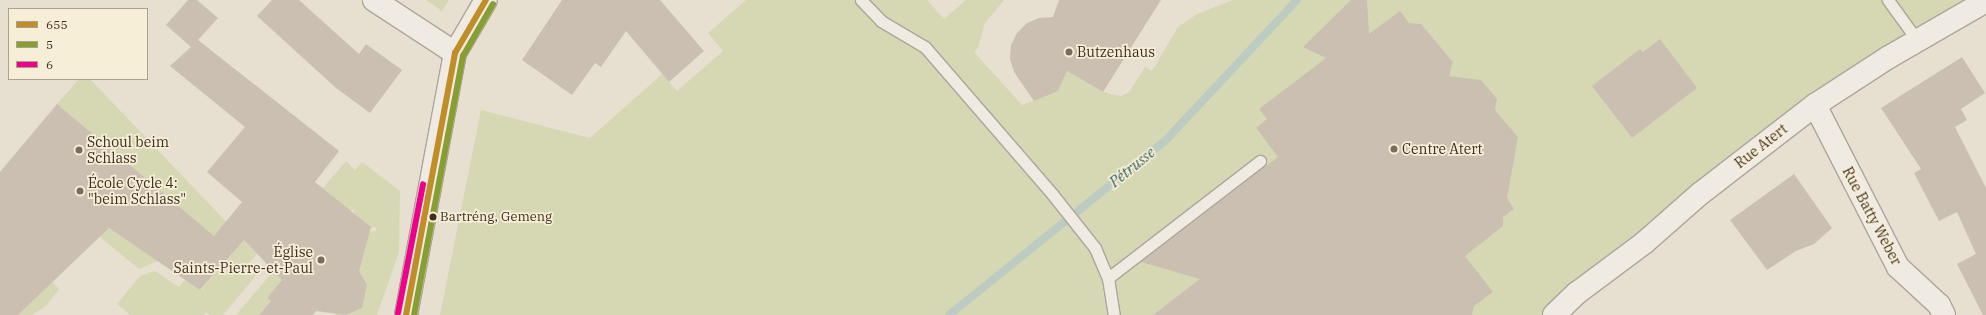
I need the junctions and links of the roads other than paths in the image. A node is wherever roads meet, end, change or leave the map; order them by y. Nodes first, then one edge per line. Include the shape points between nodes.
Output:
1 (374, 0) edge
2 (486, 0) edge
3 (861, 0) edge
4 (1888, 0) edge
5 (1986, 2) edge
6 (1917, 40) junction
7 (455, 53) junction
8 (1815, 105) junction
9 (1260, 161) dead end
10 (1108, 278) junction
11 (406, 315) edge
12 (1114, 315) edge
13 (1554, 315) edge
14 (1944, 315) edge

1 - 7 street
2 - 7 street
3 - 10 lane via 882,21 925,47 1091,243
4 - 6 lane
5 - 6 street, Rue Atert
6 - 8 street, Rue Atert
7 - 11 street
8 - 13 street, Rue Atert via 1701,193 1644,243 1577,293
8 - 14 street, Rue Batty Weber via 1898,267 1939,305
9 - 10 lane
10 - 12 lane

